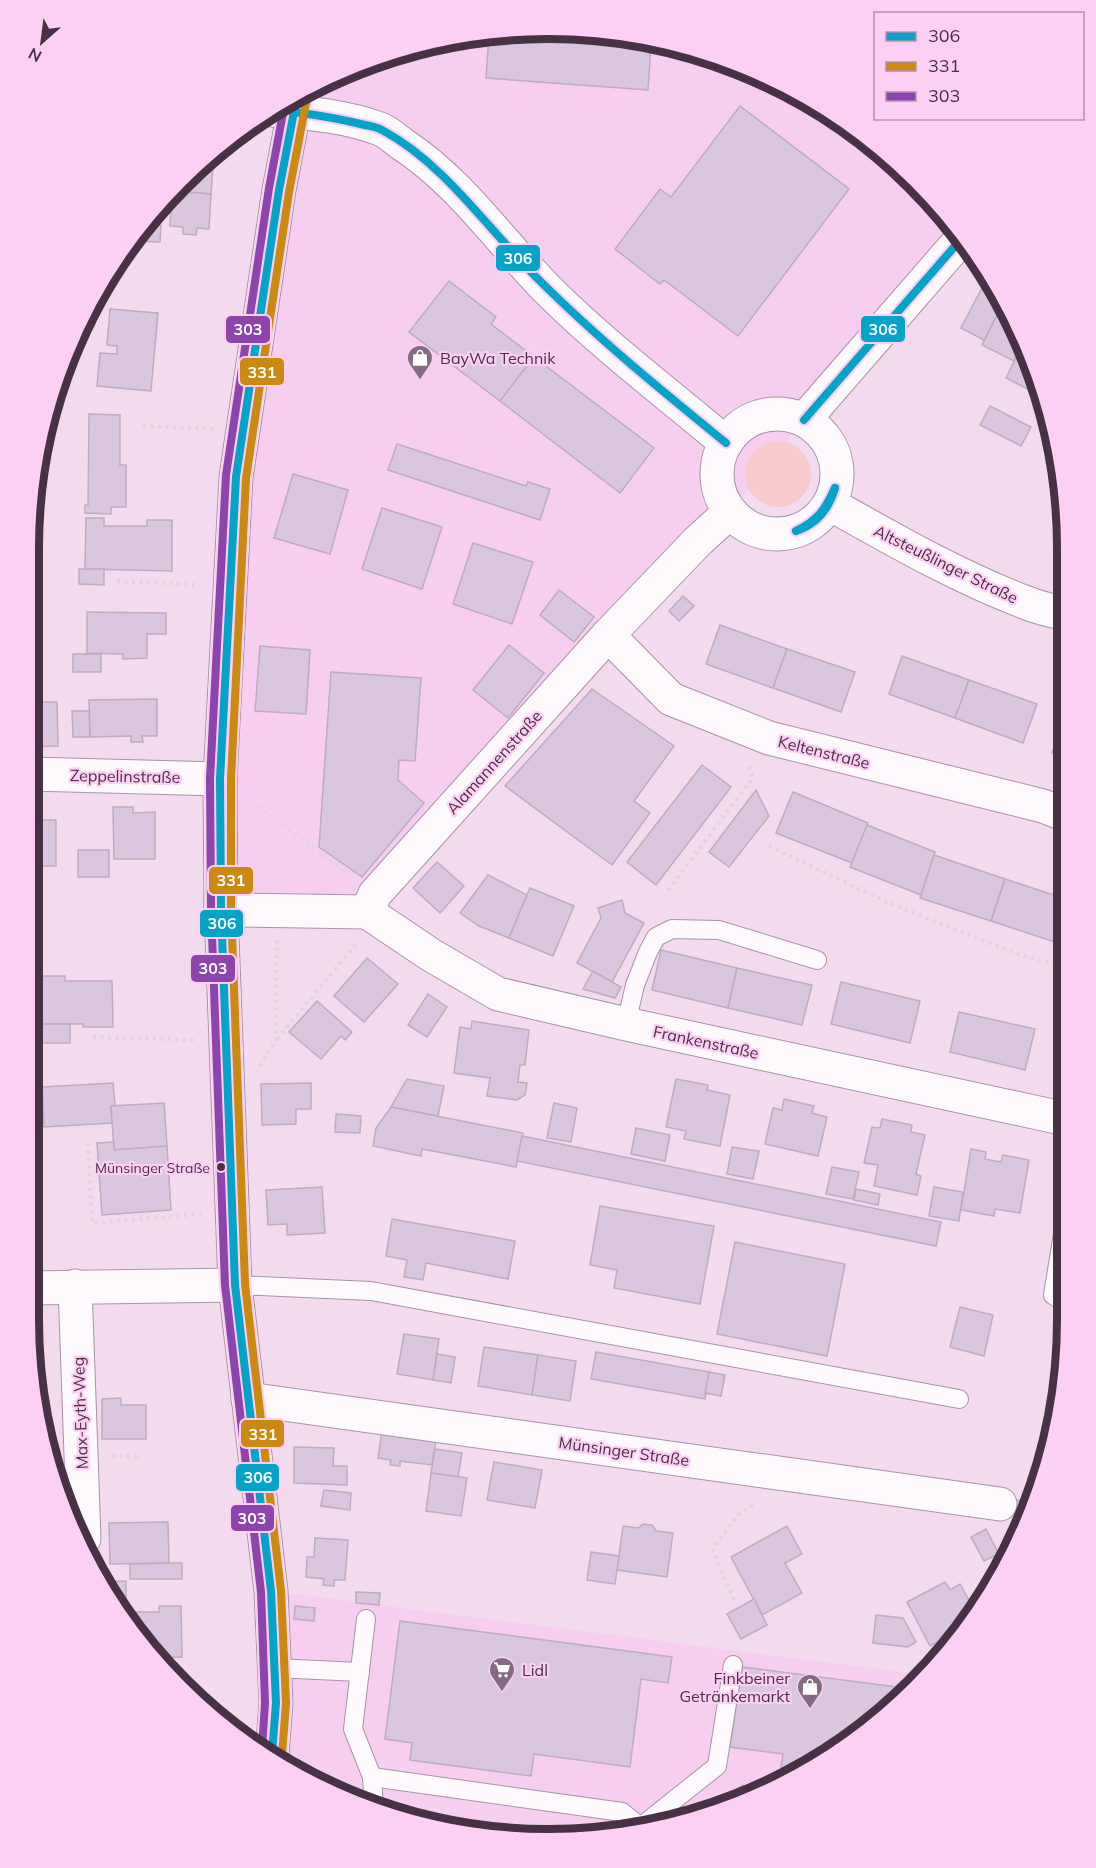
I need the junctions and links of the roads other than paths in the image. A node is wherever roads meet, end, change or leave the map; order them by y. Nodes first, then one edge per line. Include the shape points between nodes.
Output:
1 (293, 108) edge
2 (285, 112) edge
3 (956, 244) edge
4 (804, 420) junction
5 (726, 443) junction
6 (830, 504) junction
7 (730, 512) junction
8 (1057, 612) edge
9 (608, 636) junction
10 (39, 774) edge
11 (220, 779) junction
12 (1057, 811) edge
13 (371, 903) junction
14 (221, 908) junction
15 (817, 960) dead end
16 (626, 1024) junction
17 (1057, 1117) edge
18 (1057, 1270) edge
19 (234, 1285) junction
20 (75, 1286) junction
21 (39, 1287) edge
22 (1057, 1297) edge
23 (959, 1399) dead end
24 (248, 1400) junction
25 (1000, 1504) dead end
26 (84, 1528) edge
27 (366, 1619) dead end
28 (733, 1665) dead end
29 (274, 1668) junction
30 (360, 1672) junction
31 (272, 1748) edge
32 (372, 1777) junction
33 (373, 1798) edge
34 (651, 1818) edge
35 (634, 1821) edge

1 - 5 street via 381,129 422,157 554,295
2 - 11 street via 279,190 236,477
3 - 4 street
4 - 5 street via 769,414 737,429
4 - 6 street via 820,431 837,466 837,486
5 - 7 street via 718,460 717,479
6 - 7 street via 802,530 783,534 764,533 746,526
6 - 8 street, Altsteußlinger Straße via 987,586
7 - 9 street, Alamannenstraße
9 - 12 street, Keltenstraße via 671,699 769,738
9 - 13 street, Alamannenstraße
10 - 11 street, Zeppelinstraße
11 - 14 street
13 - 14 street via 278,910
13 - 16 street, Frankenstraße via 431,955 498,994
14 - 19 street
15 - 16 lane via 719,930 672,929 656,937 648,952
16 - 17 street, Frankenstraße
18 - 22 lane via 1053,1295
19 - 20 street
19 - 23 lane via 371,1290
19 - 24 street
20 - 21 street
20 - 26 street, Max-Eyth-Weg
24 - 25 street, Münsinger Straße
24 - 29 street via 271,1591
27 - 30 lane
28 - 34 lane via 717,1766
29 - 30 lane
29 - 31 street
30 - 32 lane via 353,1729
32 - 33 lane
32 - 35 lane via 622,1812

